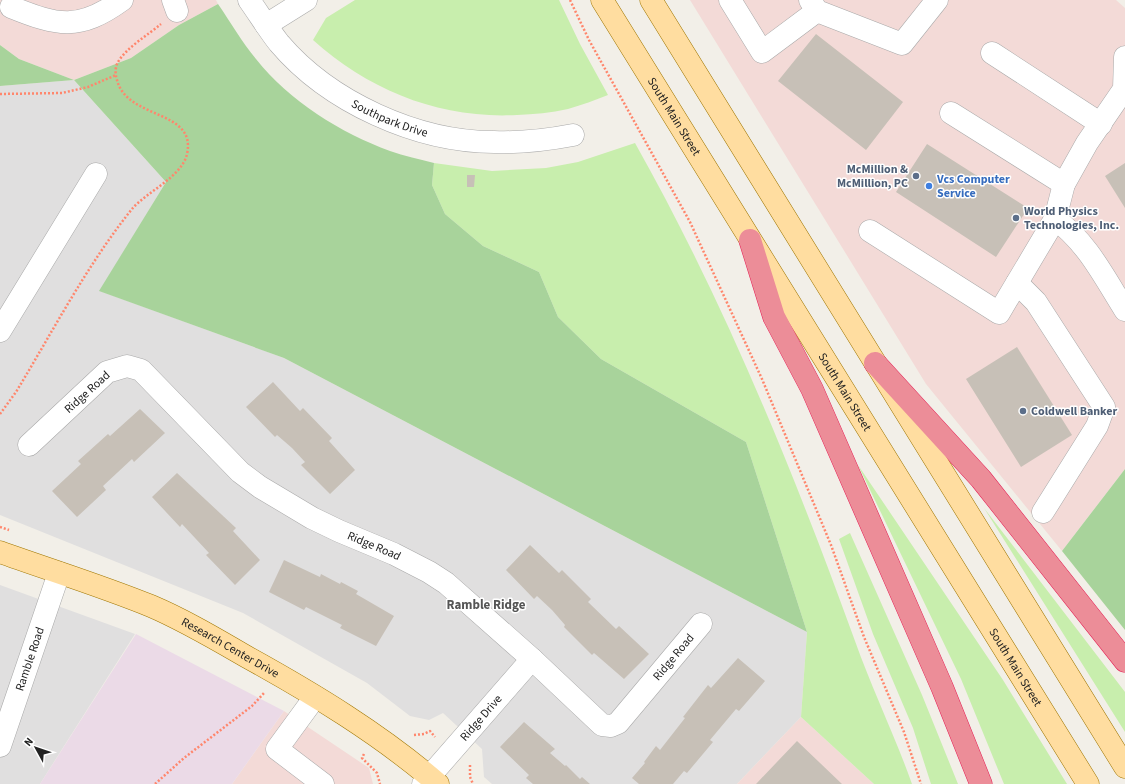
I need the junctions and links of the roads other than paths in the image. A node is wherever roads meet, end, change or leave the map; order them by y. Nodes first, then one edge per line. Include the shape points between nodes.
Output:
1 (122, 0) edge
2 (249, 0) edge
3 (306, 0) edge
4 (602, 0) edge
5 (651, 0) edge
6 (730, 0) edge
7 (937, 0) edge
8 (814, 5) edge
9 (11, 7) dead end
10 (266, 24) junction
11 (992, 53) dead end
12 (1125, 57) edge
13 (1124, 90) edge
14 (951, 113) dead end
15 (1100, 124) junction
16 (573, 135) dead end
17 (96, 174) dead end
18 (1064, 184) junction
19 (1055, 218) junction
20 (870, 232) dead end
21 (750, 240) junction
22 (1017, 283) junction
23 (1125, 310) edge
24 (0, 331) edge
25 (875, 363) junction
26 (29, 445) dead end
27 (1043, 512) dead end
28 (0, 552) edge
29 (59, 573) junction
30 (701, 624) dead end
31 (532, 658) junction
32 (1125, 660) edge
33 (316, 697) junction
34 (0, 746) edge
35 (1125, 767) edge
36 (430, 781) edge
37 (323, 784) edge
38 (981, 784) edge
39 (1088, 784) edge

1 - 9 street via 91,18 64,22 44,20
2 - 10 street, Southpark Drive
3 - 10 street
4 - 21 main road, South Main Street
5 - 25 main road
6 - 8 street via 762,52
7 - 8 street via 902,44
10 - 16 street, Southpark Drive via 278,42 295,59 333,90 366,110 400,124 440,136 493,142 543,140
11 - 15 street
12 - 13 street
13 - 15 street
14 - 18 street
15 - 18 street
17 - 24 street
18 - 19 street
19 - 22 street
19 - 23 street via 1085,246
20 - 22 street via 999,313
21 - 38 highway via 774,316 812,389 942,687
21 - 39 main road, South Main Street
22 - 27 street via 1036,302 1104,408 1097,426
25 - 32 highway via 981,479
25 - 35 main road
26 - 31 street, Ridge Road via 107,372 127,366 141,370 245,476 325,525 429,572 446,583
28 - 29 main road, Research Center Drive
29 - 33 main road, Research Center Drive via 152,607
29 - 34 street, Ramble Road
30 - 31 street, Ridge Road via 618,723 611,726 597,722
31 - 36 street, Ridge Drive
33 - 36 main road, Research Center Drive via 372,734
33 - 37 street via 277,749

